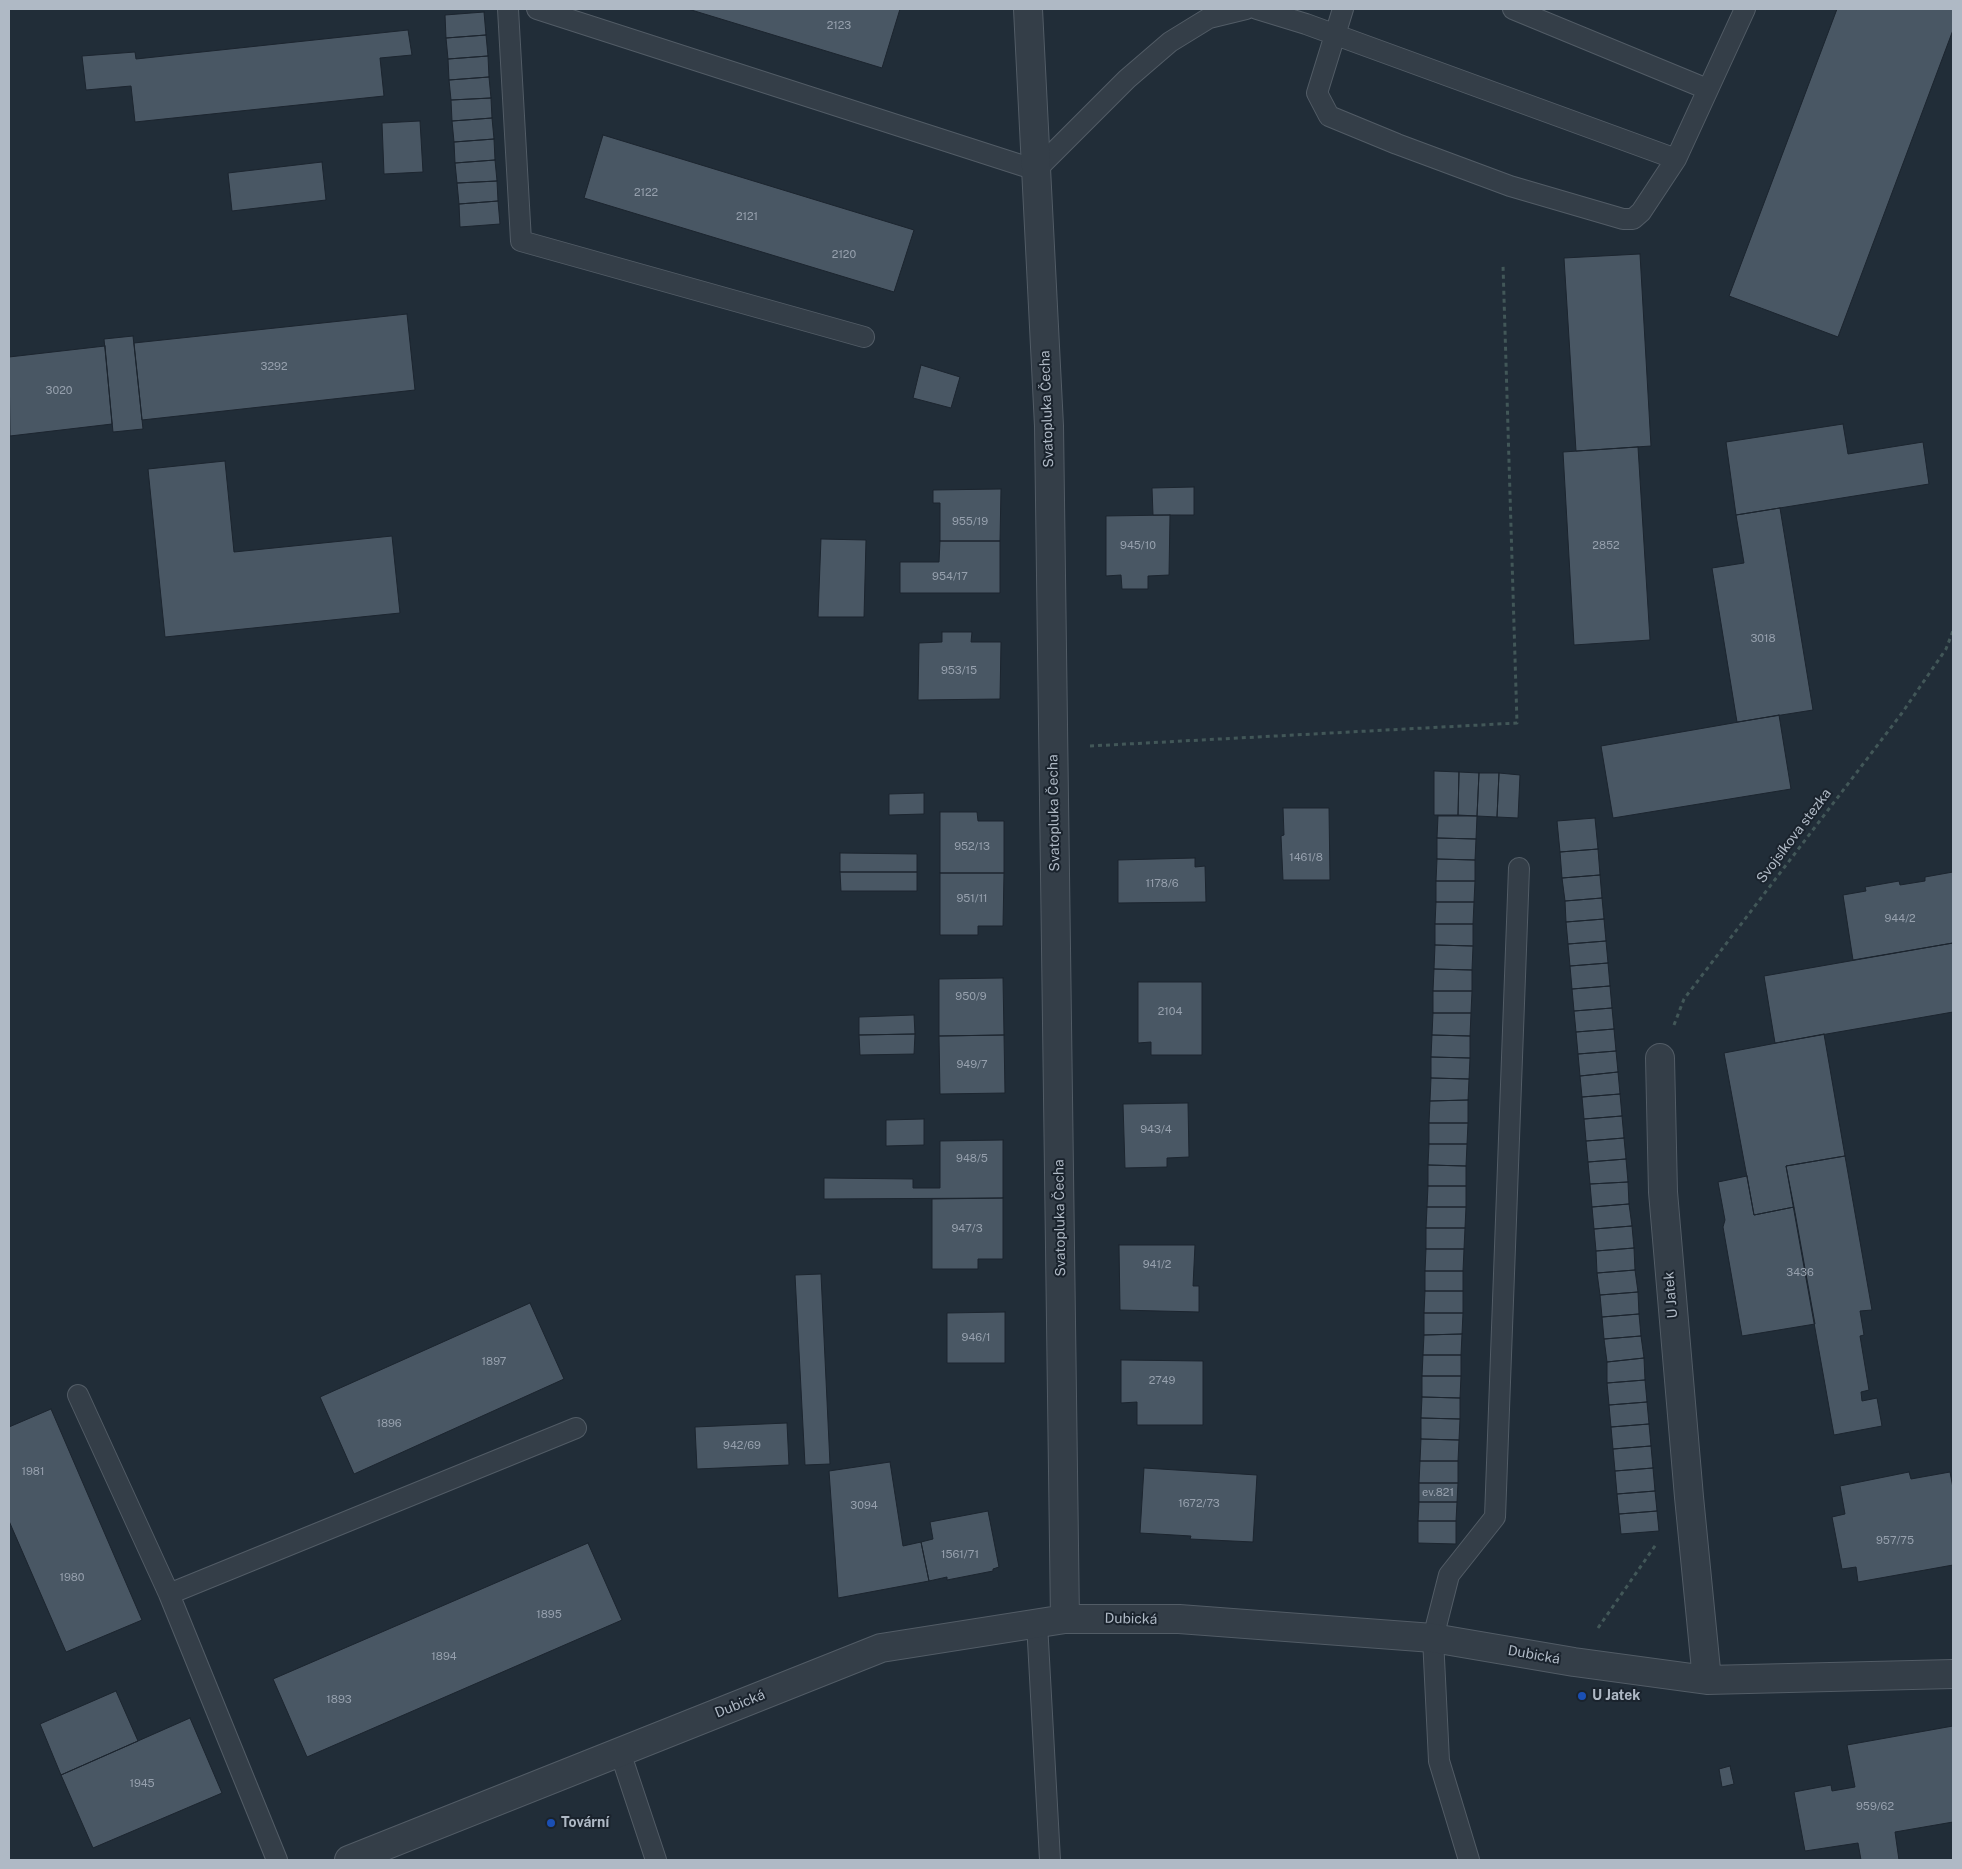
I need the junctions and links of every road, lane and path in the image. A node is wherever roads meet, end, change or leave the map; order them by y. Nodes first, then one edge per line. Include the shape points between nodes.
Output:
1 (508, 9) edge
2 (537, 9) edge
3 (1028, 9) edge
4 (1246, 9) edge
5 (1257, 9) edge
6 (1343, 9) edge
7 (1514, 9) edge
8 (1745, 9) edge
9 (1211, 13) edge
10 (1334, 36) junction
11 (1707, 89) junction
12 (1676, 160) junction
13 (1036, 170) junction
14 (1502, 264) dead end
15 (864, 337) dead end
16 (1953, 631) edge
17 (1053, 748) junction
18 (1519, 868) dead end
19 (1660, 1058) joint
20 (78, 1395) dead end
21 (576, 1428) dead end
22 (1688, 1497) junction
23 (169, 1594) junction
24 (1065, 1619) junction
25 (1037, 1623) junction
26 (1433, 1638) junction
27 (1574, 1662) junction
28 (1953, 1674) edge
29 (1707, 1680) junction
30 (620, 1752) junction
31 (277, 1860) edge
32 (349, 1860) edge
33 (656, 1860) edge
34 (1050, 1860) edge
35 (1470, 1860) edge

1 - 15 lane via 521,241
2 - 13 lane
3 - 13 street, Svatopluka Čecha
4 - 9 lane
5 - 10 lane
6 - 10 lane
7 - 11 lane
8 - 11 lane
9 - 13 lane via 1170,42 1127,79
10 - 12 lane
10 - 12 lane via 1317,93 1329,116 1510,186 1623,219 1633,219
11 - 12 lane
13 - 17 street, Svatopluka Čecha via 1049,426
14 - 17 path via 1518,723
16 - 19 path, Svojsíkova stezka via 1946,649 1902,713 1684,999
17 - 24 street, Svatopluka Čecha
18 - 26 lane via 1495,1517 1449,1575
19 - 22 street, U Jatek via 1663,1192
20 - 23 lane
21 - 23 lane
22 - 27 path
22 - 29 street, U Jatek
23 - 31 lane
24 - 25 street, Dubická
24 - 26 street, Dubická via 1179,1620
25 - 30 street, Dubická via 880,1648
25 - 34 lane
26 - 27 street, Dubická
26 - 35 lane via 1439,1761
27 - 29 street, Dubická
28 - 29 street, Dubická
30 - 32 street, Dubická
30 - 33 lane

